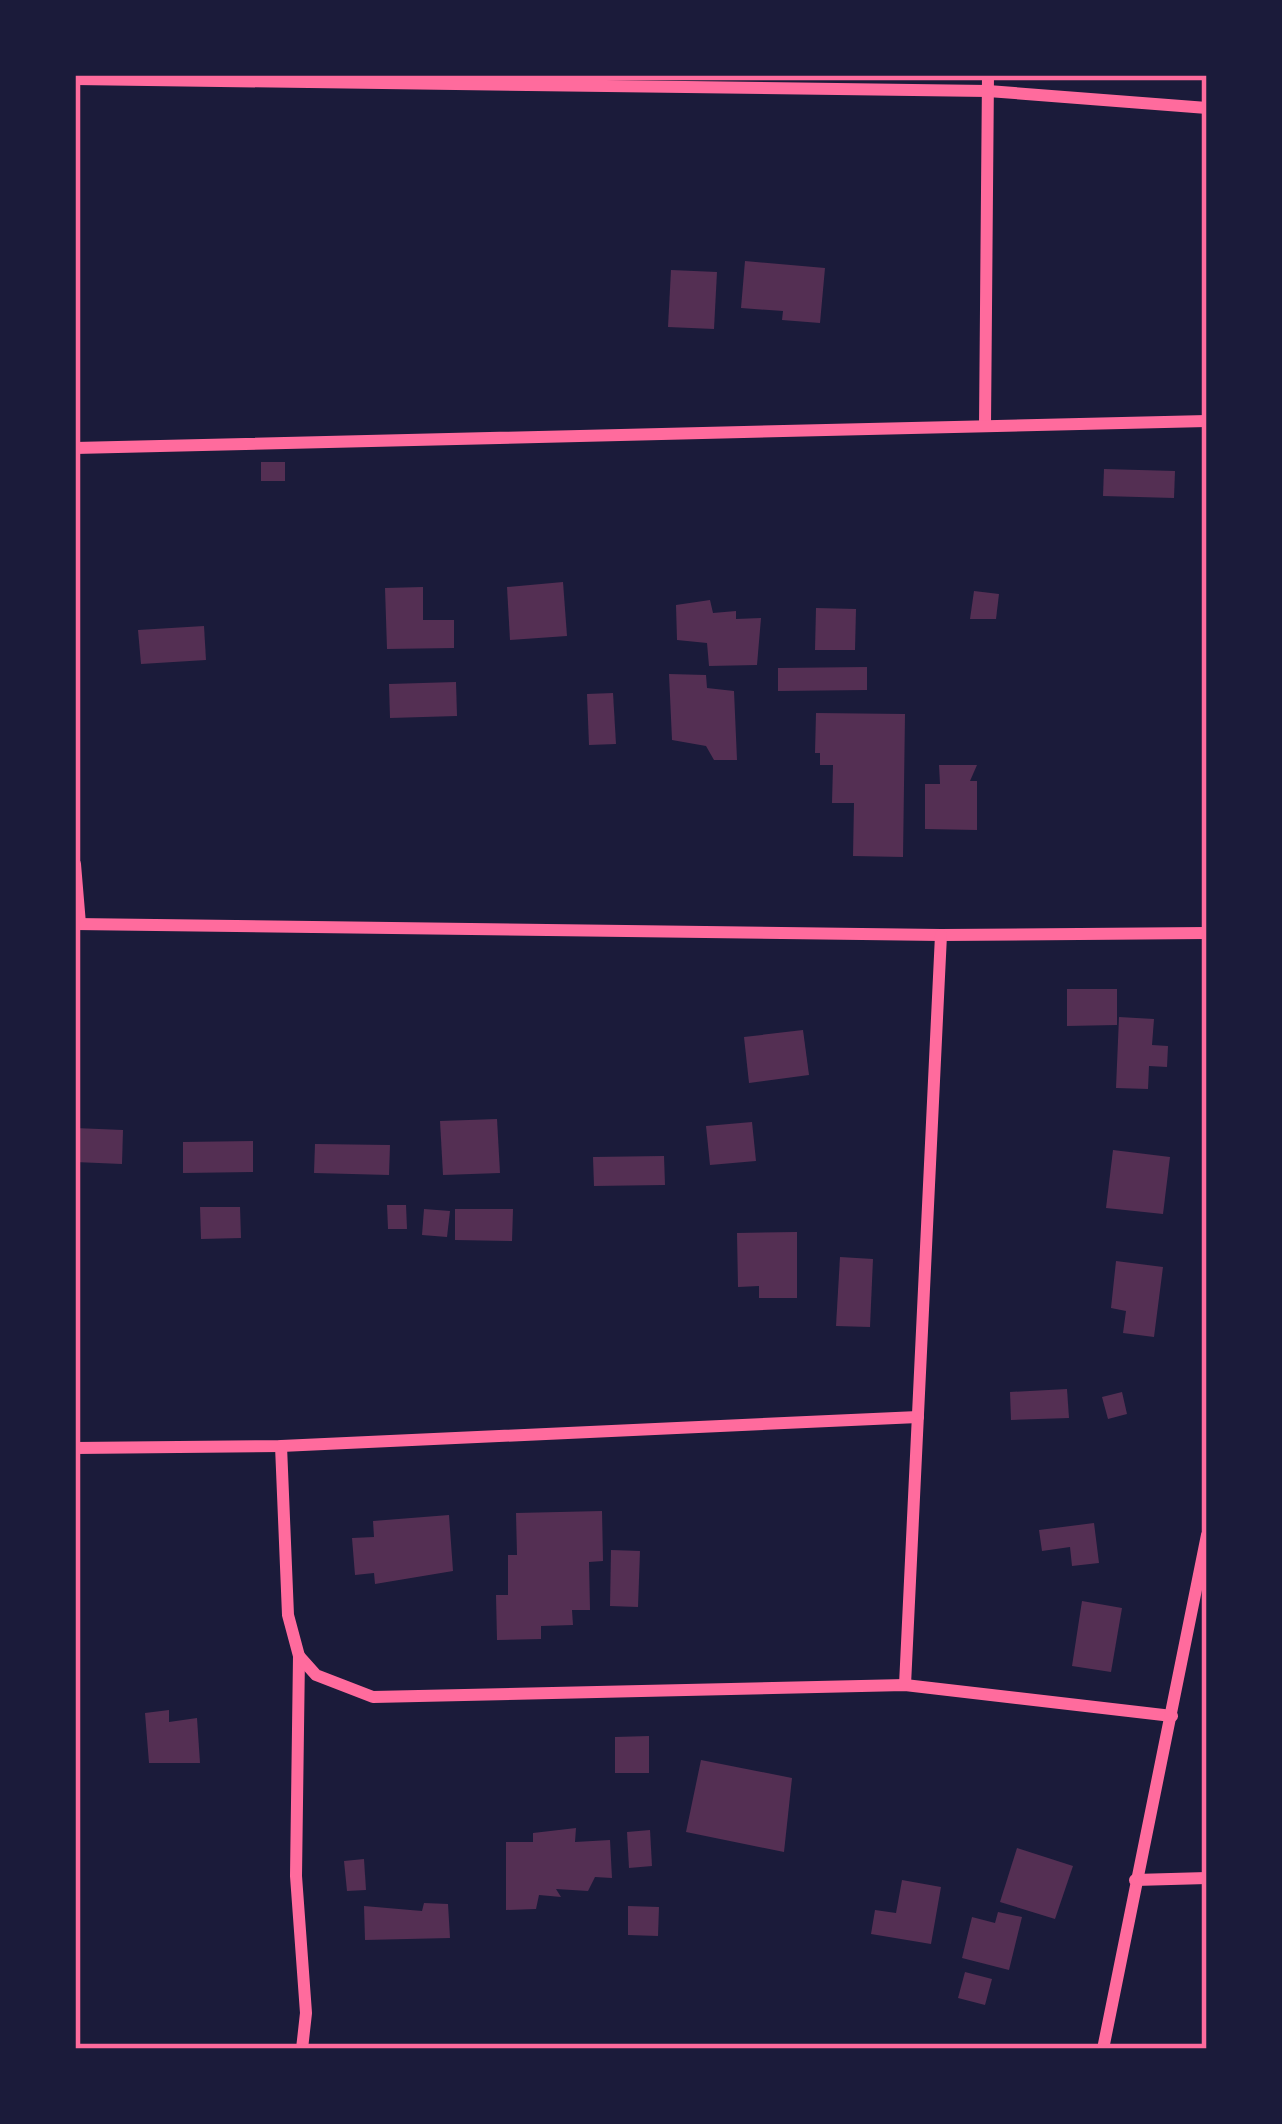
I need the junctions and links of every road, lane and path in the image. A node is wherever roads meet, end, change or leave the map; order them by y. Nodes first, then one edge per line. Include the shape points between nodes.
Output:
1 (988, 75) edge
2 (75, 79) edge
3 (988, 92) junction
4 (1207, 108) edge
5 (1207, 421) edge
6 (985, 425) junction
7 (75, 448) edge
8 (75, 864) edge
9 (78, 924) edge
10 (1207, 933) edge
11 (940, 935) junction
12 (918, 1418) junction
13 (281, 1446) junction
14 (75, 1448) edge
15 (1207, 1534) edge
16 (299, 1656) junction
17 (905, 1685) junction
18 (1172, 1716) junction
19 (1207, 1878) edge
20 (1135, 1880) junction
21 (302, 2049) edge
22 (1103, 2049) edge

1 - 3 street
2 - 3 street
3 - 4 street
3 - 6 street
5 - 6 street
6 - 7 street
8 - 9 street
9 - 11 street
10 - 11 street
11 - 12 street
12 - 13 street
12 - 17 street
13 - 14 street
13 - 16 street via 288,1616
15 - 18 street
16 - 17 street via 316,1676 374,1697
16 - 21 street
17 - 18 street
18 - 20 street
19 - 20 street
20 - 22 street

